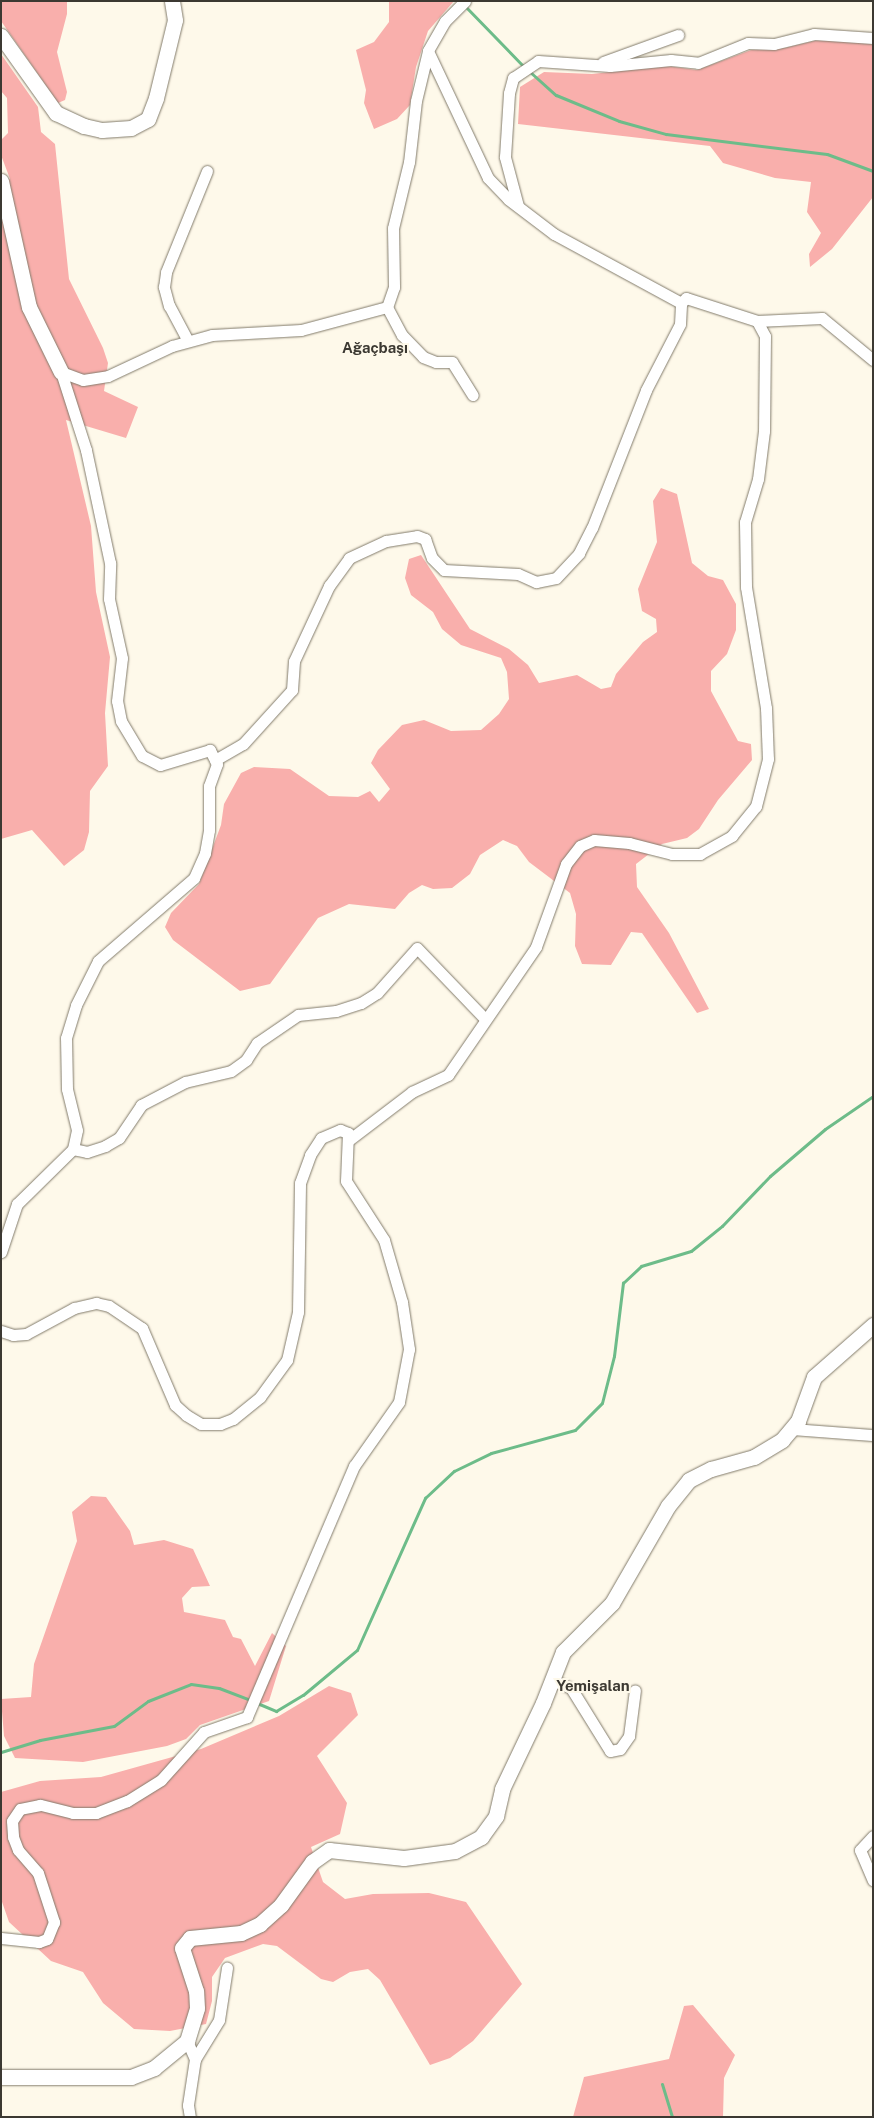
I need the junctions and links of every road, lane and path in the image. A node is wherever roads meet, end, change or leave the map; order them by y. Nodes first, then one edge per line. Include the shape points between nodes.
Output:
1 (172, 1) edge
2 (465, 1) edge
3 (678, 35) dead end
4 (1, 36) edge
5 (873, 38) edge
6 (428, 51) junction
7 (594, 65) junction
8 (207, 171) dead end
9 (1, 181) edge
10 (518, 206) junction
11 (681, 303) junction
12 (387, 307) junction
13 (757, 321) junction
14 (188, 341) junction
15 (873, 360) edge
16 (61, 372) junction
17 (473, 395) dead end
18 (215, 760) junction
19 (485, 1019) junction
20 (349, 1140) junction
21 (73, 1149) junction
22 (1, 1252) edge
23 (873, 1325) edge
24 (1, 1331) edge
25 (791, 1429) junction
26 (873, 1435) edge
27 (552, 1680) junction
28 (634, 1690) dead end
29 (873, 1836) edge
30 (873, 1880) edge
31 (1, 1938) edge
32 (227, 1968) dead end
33 (187, 2041) junction
34 (195, 2059) junction
35 (1, 2077) edge
36 (190, 2117) edge

1 - 4 street via 175,20 154,105 142,124 131,128 102,130 84,126 56,112
2 - 6 street via 445,21
3 - 7 street
5 - 7 street via 814,34 774,44 748,43 698,63 671,60
6 - 10 street via 488,178
6 - 12 street via 416,101 409,162 393,228 394,287
7 - 10 street via 538,61 513,78 505,157
8 - 14 street via 166,272 164,287 169,306
9 - 16 street via 29,307
10 - 11 street via 554,234
11 - 13 street via 686,298
11 - 18 street via 680,324 646,390 592,528 579,553 564,571 556,578 536,582 518,574 444,570 432,558 425,539 417,536 386,541 349,558 328,586 294,661 292,690 243,744
12 - 14 street via 301,330 212,335
12 - 17 street via 402,335 423,357 436,362 452,362
13 - 15 street via 822,318
13 - 19 street via 765,336 764,431 758,479 745,522 746,587 766,708 768,759 756,806 732,836 700,854 672,854 630,843 594,840 580,846 566,864 536,947
14 - 16 street via 108,376 83,380
16 - 18 street via 86,450 110,563 109,599 122,658 117,701 120,721 142,756 160,765 210,750
18 - 21 street via 217,764 209,786 209,830 205,853 194,878 98,961 76,1006 66,1038 67,1089 77,1130
19 - 20 street via 448,1075 412,1092
19 - 21 street via 417,948 377,993 361,1004 336,1011 298,1015 257,1043 246,1060 231,1072 185,1082 141,1105 119,1138 105,1146 86,1152
20 - 24 street via 348,1133 340,1130 321,1138 310,1155 300,1183 298,1312 287,1360 260,1397 233,1419 220,1424 201,1424 175,1405 142,1328 109,1306 96,1303 74,1308 26,1334 13,1335
20 - 31 street via 346,1181 384,1240 402,1302 409,1349 400,1402 354,1466 247,1717 204,1732 161,1780 127,1801 96,1813 74,1813 40,1805 20,1809 12,1821 13,1837 18,1850 38,1873 54,1922 47,1939 39,1942
21 - 22 street via 17,1204
23 - 25 street via 814,1377 798,1421
25 - 26 street
25 - 27 street via 782,1440 754,1457 711,1469 689,1480 668,1506 612,1603 563,1652
27 - 28 street via 571,1688 610,1751 620,1749 629,1736
27 - 33 street via 502,1789 496,1816 481,1837 455,1851 404,1858 329,1850 312,1862 281,1905 260,1924 241,1933 190,1938 182,1948 198,2008
29 - 30 street via 860,1850
32 - 34 street via 219,2020
33 - 34 street
33 - 35 street via 154,2068 131,2077
34 - 36 street via 188,2105

